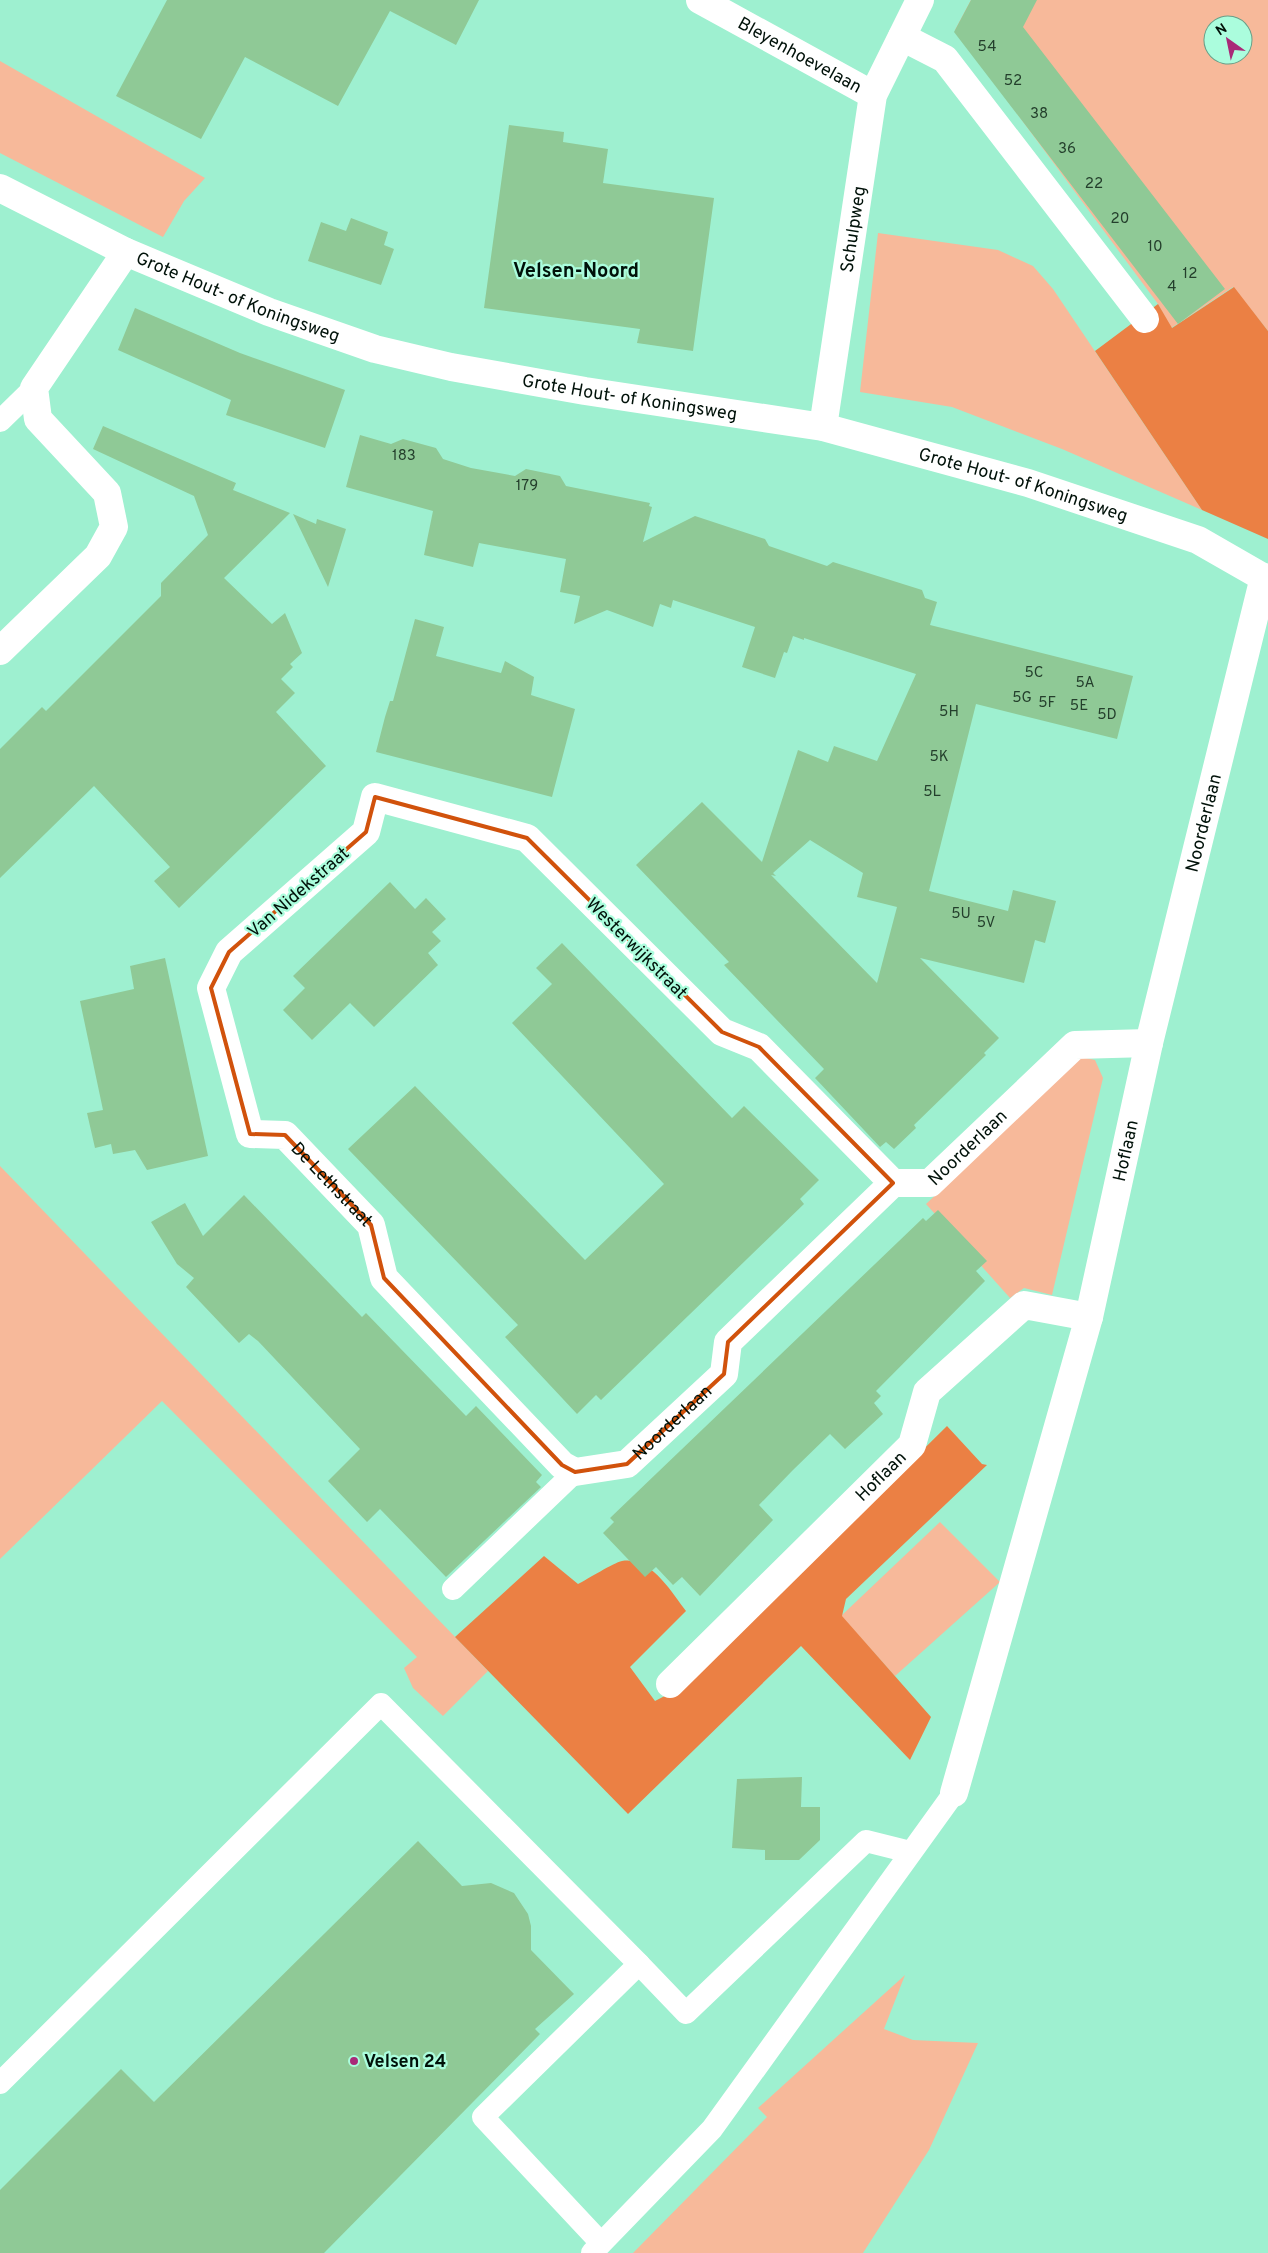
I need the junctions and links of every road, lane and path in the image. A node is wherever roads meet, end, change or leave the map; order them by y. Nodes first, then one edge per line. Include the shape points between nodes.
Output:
1 (700, 0) edge
2 (920, 0) edge
3 (902, 37) junction
4 (873, 94) junction
5 (0, 188) edge
6 (126, 252) junction
7 (1145, 319) dead end
8 (34, 388) junction
9 (0, 421) edge
10 (823, 427) junction
11 (1266, 579) edge
12 (0, 651) edge
13 (366, 832) joint
14 (229, 952) joint
15 (1149, 1043) junction
16 (893, 1183) junction
17 (1089, 1317) junction
18 (574, 1472) junction
19 (453, 1589) dead end
20 (670, 1684) dead end
21 (954, 1793) joint
22 (910, 1852) junction
23 (639, 1964) junction
24 (0, 2083) edge
25 (597, 2248) edge

1 - 4 street, Bleyenhoevelaan
2 - 3 street, Schulpweg
3 - 4 street, Schulpweg
3 - 7 street via 946,59
4 - 10 street, Schulpweg
5 - 6 street, Grote Hout- of Koningsweg
6 - 8 street
6 - 10 street, Grote Hout- of Koningsweg via 269,312 375,349 451,367 585,391
8 - 9 lane
8 - 12 street via 38,419 107,493 114,528 98,556
10 - 11 street, Grote Hout- of Koningsweg via 1028,483 1198,540
11 - 15 street, Noorderlaan
13 - 14 street, Van Nidekstraat
13 - 16 street, Westerwijkstraat via 375,797 527,838 722,1032 759,1047
14 - 18 street, De Lethstraat via 211,988 250,1134 285,1135 371,1225 384,1278 562,1465
15 - 16 street, Noorderlaan via 1075,1045 930,1183
15 - 17 street, Hoflaan
16 - 18 street, Noorderlaan via 728,1342 724,1374 627,1464
17 - 20 street, Hoflaan via 1024,1305 927,1392 912,1445
17 - 21 street, Hoflaan
18 - 19 lane
21 - 22 lane
22 - 23 lane via 866,1841 686,2013
22 - 25 lane via 712,2129
23 - 24 lane via 382,1704
23 - 25 lane via 483,2117

